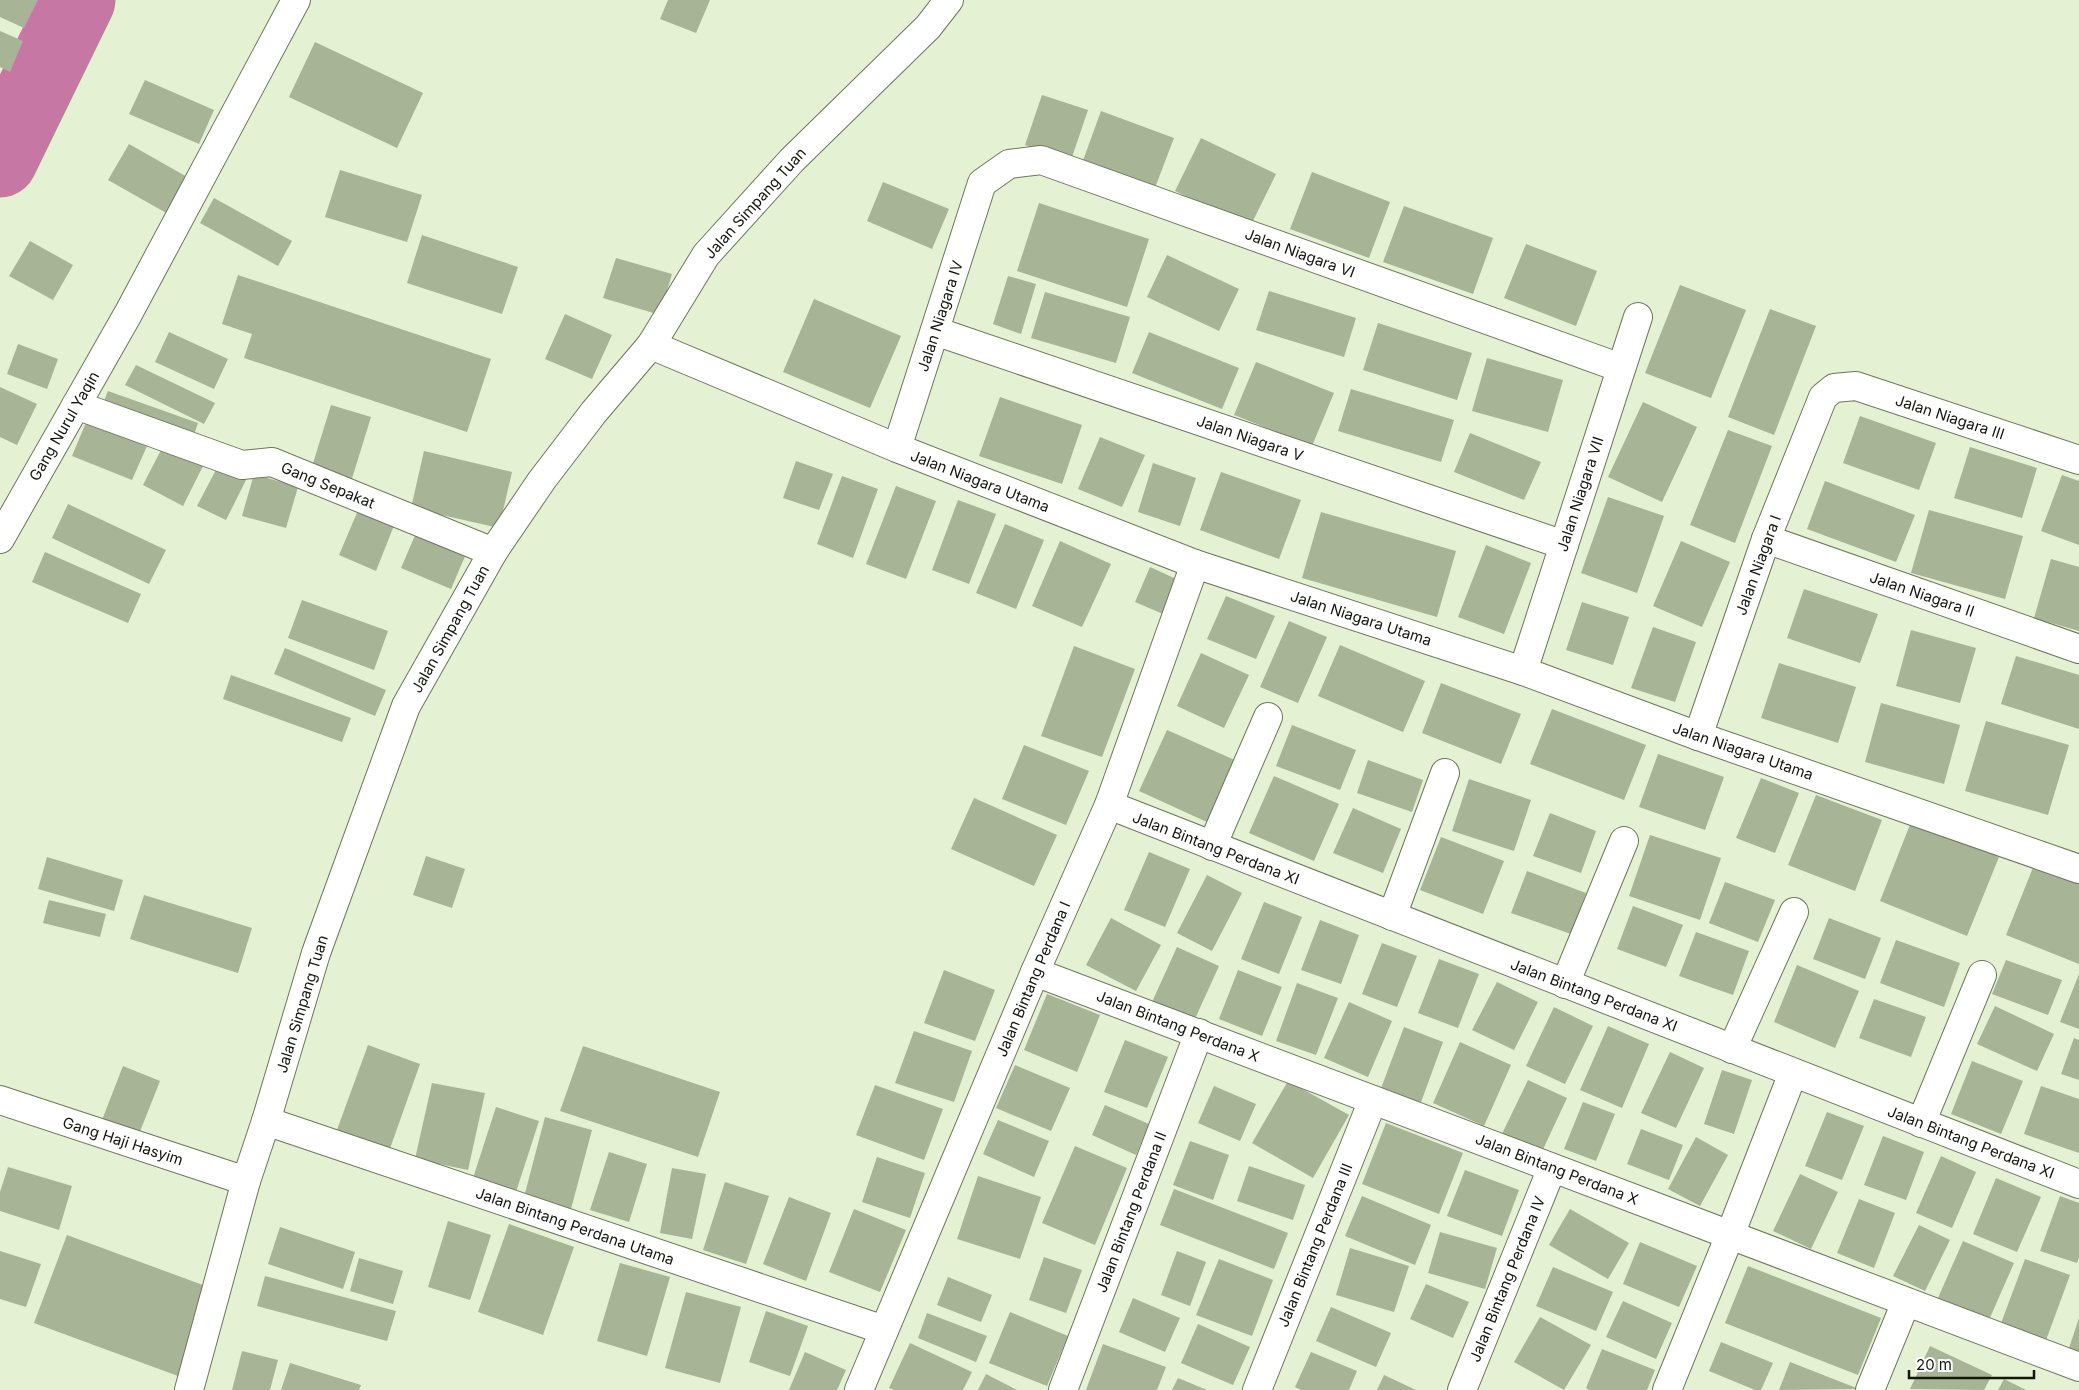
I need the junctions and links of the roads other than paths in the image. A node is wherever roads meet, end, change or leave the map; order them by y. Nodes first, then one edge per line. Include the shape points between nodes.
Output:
1 (296, 0) edge
2 (949, 0) edge
3 (982, 183) joint
4 (1638, 317) dead end
5 (935, 331) junction
6 (651, 345) junction
7 (1621, 368) junction
8 (1823, 397) joint
9 (76, 405) junction
10 (897, 448) junction
11 (2079, 460) edge
12 (0, 539) edge
13 (1766, 539) junction
14 (1564, 545) junction
15 (493, 552) junction
16 (1195, 564) junction
17 (2079, 649) edge
18 (1523, 671) junction
19 (1268, 717) dead end
20 (1698, 736) junction
21 (1445, 773) dead end
22 (1108, 805) junction
23 (1624, 841) dead end
24 (1212, 846) junction
25 (2079, 869) edge
26 (1794, 912) dead end
27 (1392, 916) junction
28 (1035, 972) junction
29 (1982, 975) dead end
30 (1565, 984) junction
31 (1199, 1033) junction
32 (1732, 1049) junction
33 (1793, 1073) junction
34 (0, 1100) edge
35 (1373, 1100) junction
36 (266, 1121) junction
37 (1922, 1123) junction
38 (1552, 1168) junction
39 (246, 1181) junction
40 (2079, 1184) edge
41 (1730, 1235) junction
42 (1906, 1302) junction
43 (884, 1330) junction
44 (2079, 1367) edge
45 (189, 1390) edge
46 (858, 1390) edge
47 (1062, 1390) edge
48 (1258, 1390) edge
49 (1462, 1390) edge
50 (1667, 1390) edge
51 (1870, 1390) edge

1 - 9 street, Gang Nurul Yaqin
2 - 6 street, Jalan Simpang Tuan via 928,27 792,160 706,255
3 - 5 street, Jalan Niagara IV
3 - 7 street, Jalan Niagara VI via 1009,164 1041,160
4 - 7 street, Jalan Niagara VII
5 - 10 street, Jalan Niagara IV
5 - 14 street, Jalan Niagara V
6 - 10 street, Jalan Niagara Utama
6 - 15 street, Jalan Simpang Tuan via 542,480
7 - 14 street, Jalan Niagara VII
8 - 11 street, Jalan Niagara III via 1834,388 1856,386
8 - 13 street, Jalan Niagara I
9 - 12 street, Gang Nurul Yaqin
9 - 15 street, Gang Sepakat via 242,465 272,462
10 - 16 street, Jalan Niagara Utama
13 - 17 street, Jalan Niagara II
13 - 20 street, Jalan Niagara I
14 - 18 street, Jalan Niagara VII
15 - 36 street, Jalan Simpang Tuan via 406,706 316,953
16 - 18 street, Jalan Niagara Utama
16 - 22 street, Jalan Bintang Perdana I
18 - 20 street, Jalan Niagara Utama
19 - 24 street
20 - 25 street, Jalan Niagara Utama
21 - 27 street
22 - 24 street, Jalan Bintang Perdana XI
22 - 28 street, Jalan Bintang Perdana I
23 - 30 street
24 - 27 street, Jalan Bintang Perdana XI
26 - 32 street
27 - 30 street, Jalan Bintang Perdana XI
28 - 31 street, Jalan Bintang Perdana X
28 - 43 street, Jalan Bintang Perdana I
29 - 37 street
30 - 32 street, Jalan Bintang Perdana XI
31 - 35 street, Jalan Bintang Perdana X
31 - 47 street, Jalan Bintang Perdana II
32 - 33 street, Jalan Bintang Perdana XI
33 - 37 street, Jalan Bintang Perdana XI
33 - 41 street
34 - 39 street, Gang Haji Hasyim
35 - 38 street, Jalan Bintang Perdana X
35 - 48 street, Jalan Bintang Perdana III
36 - 39 street, Jalan Simpang Tuan
36 - 43 street, Jalan Bintang Perdana Utama
37 - 40 street, Jalan Bintang Perdana XI
38 - 41 street, Jalan Bintang Perdana X
38 - 49 street, Jalan Bintang Perdana IV
39 - 45 street, Jalan Simpang Tuan
41 - 42 street, Jalan Bintang Perdana X
41 - 50 street
42 - 44 street, Jalan Bintang Perdana X
42 - 51 street
43 - 46 street, Jalan Bintang Perdana I

